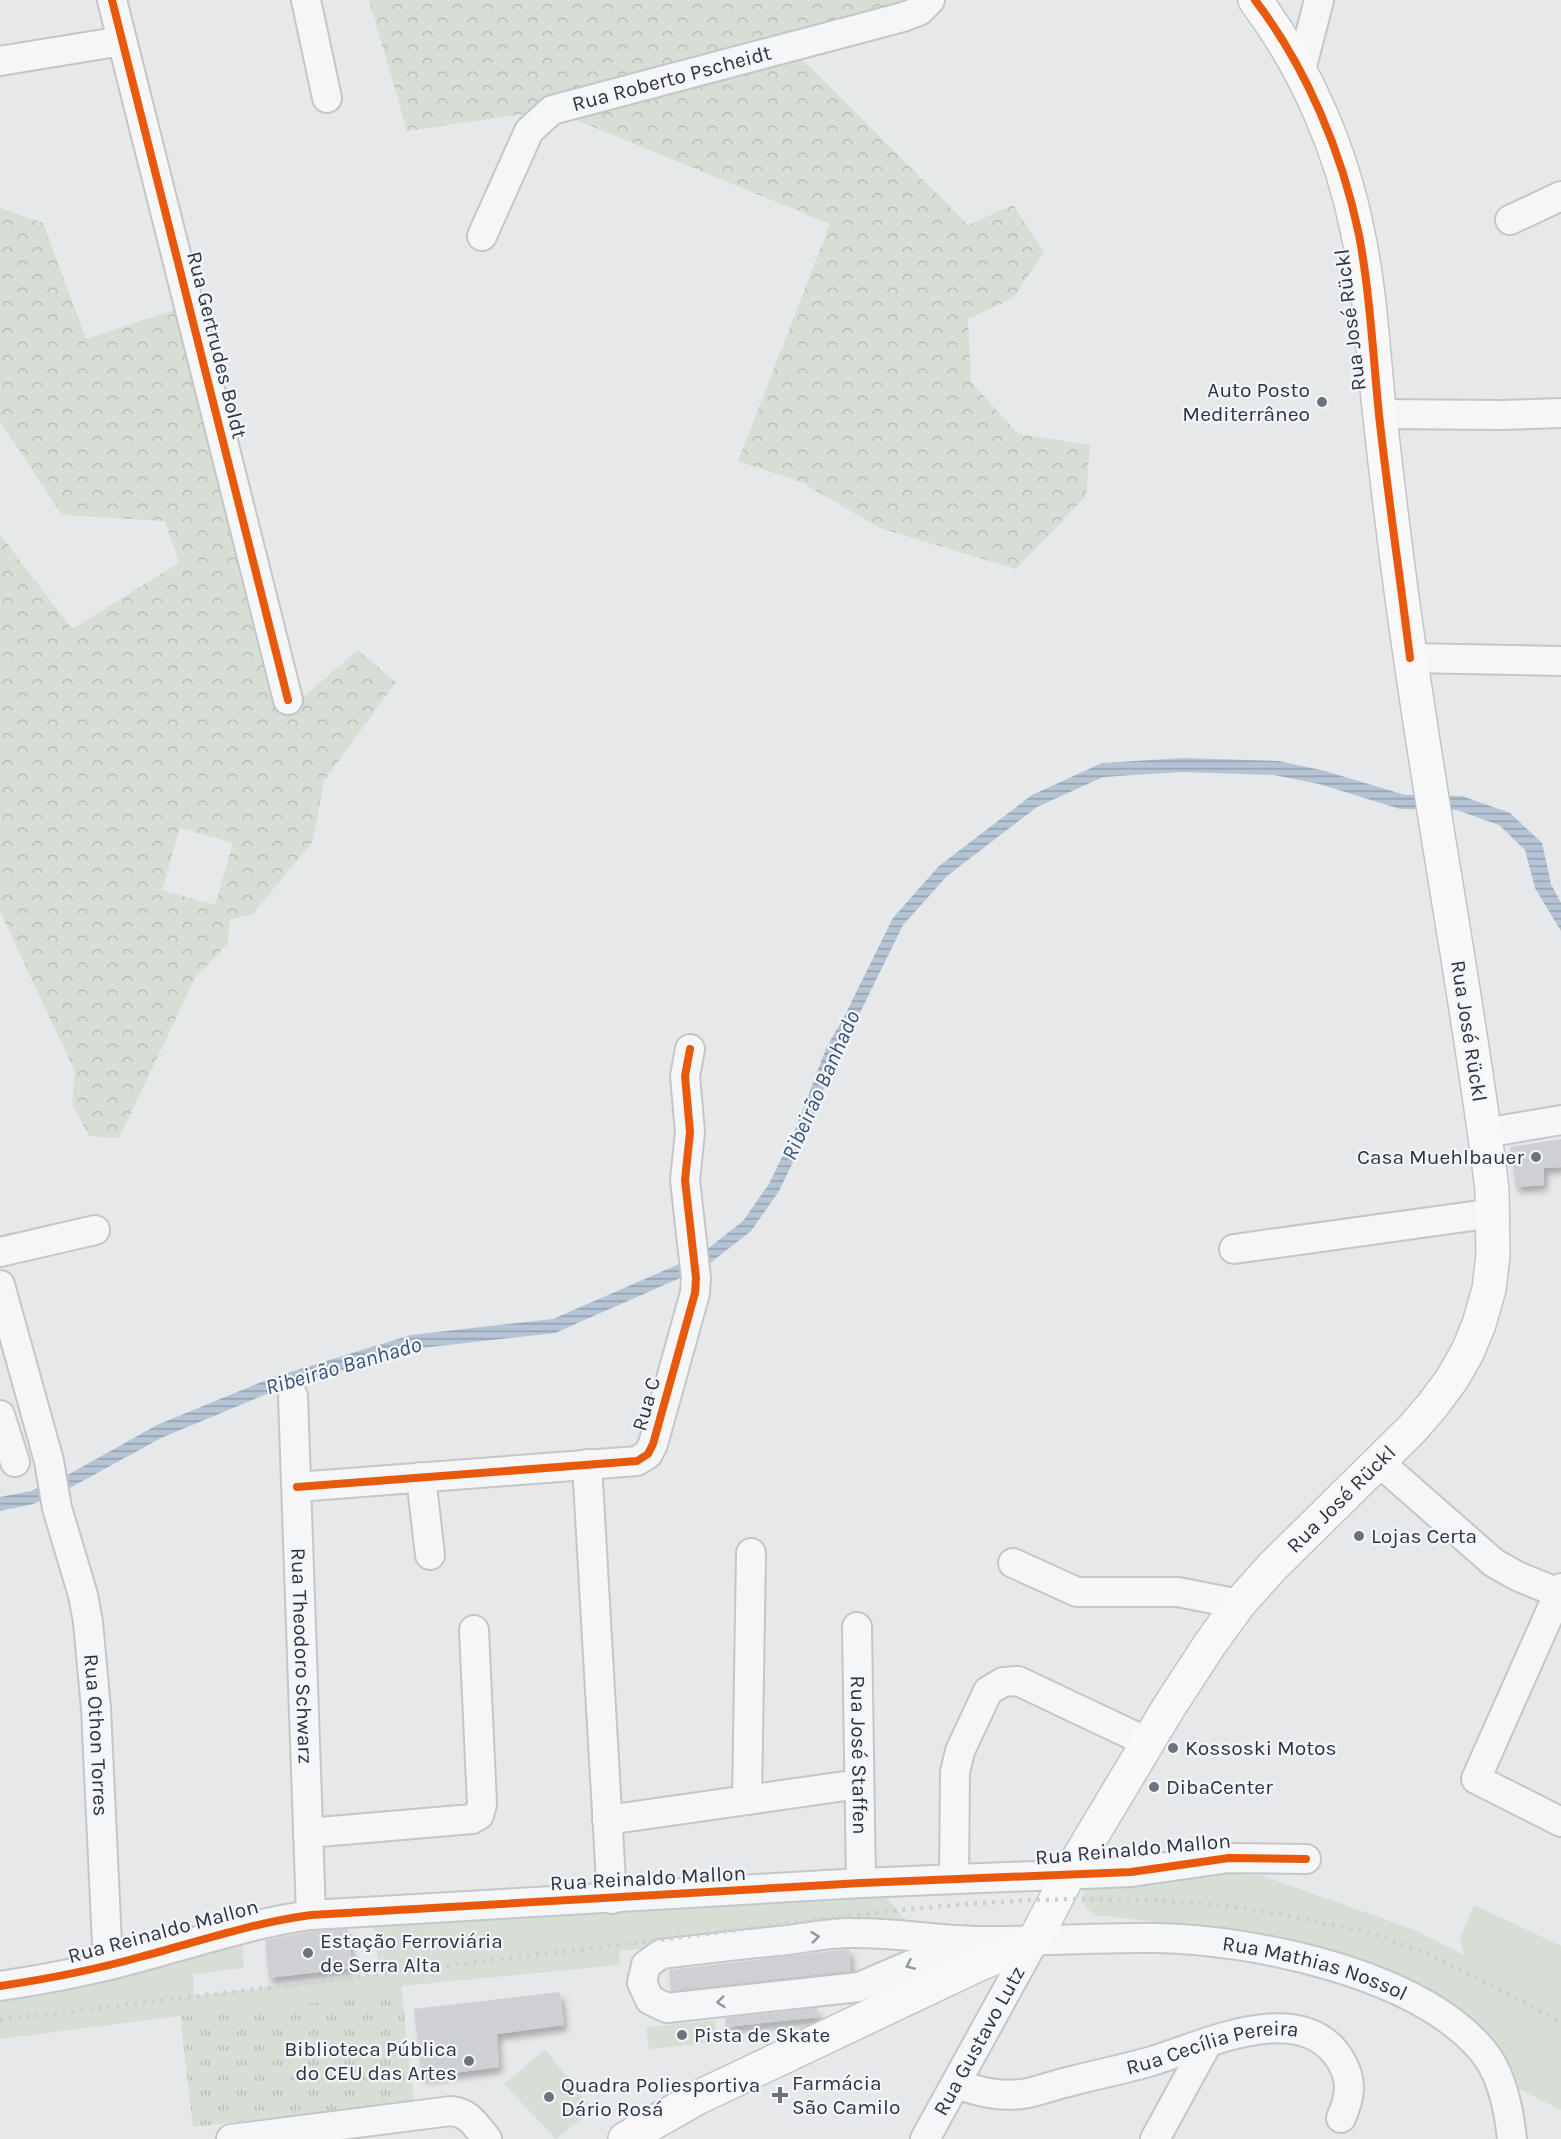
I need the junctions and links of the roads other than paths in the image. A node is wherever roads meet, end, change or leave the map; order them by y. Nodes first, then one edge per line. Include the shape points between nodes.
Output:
1 (112, 0) edge
2 (306, 0) edge
3 (930, 0) edge
4 (1255, 0) edge
5 (1319, 0) edge
6 (122, 41) junction
7 (0, 61) edge
8 (1301, 70) junction
9 (327, 98) dead end
10 (1561, 196) edge
11 (1509, 220) dead end
12 (482, 236) dead end
13 (1561, 413) edge
14 (1379, 414) junction
15 (1410, 658) junction
16 (1561, 661) edge
17 (288, 700) dead end
18 (690, 1049) dead end
19 (1561, 1120) edge
20 (1485, 1133) junction
21 (1494, 1213) junction
22 (96, 1230) dead end
23 (1234, 1249) dead end
24 (0, 1252) edge
25 (0, 1285) edge
26 (293, 1396) dead end
27 (0, 1415) edge
28 (15, 1462) dead end
29 (1379, 1462) junction
30 (587, 1464) junction
31 (421, 1477) junction
32 (297, 1487) junction
33 (751, 1552) dead end
34 (430, 1555) dead end
35 (1013, 1563) dead end
36 (1560, 1592) edge
37 (1239, 1604) junction
38 (857, 1627) dead end
39 (474, 1630) dead end
40 (1149, 1743) junction
41 (860, 1784) junction
42 (747, 1800) junction
43 (607, 1820) junction
44 (1561, 1822) edge
45 (308, 1833) junction
46 (1306, 1859) dead end
47 (1069, 1874) junction
48 (954, 1879) junction
49 (861, 1883) junction
50 (612, 1899) junction
51 (310, 1915) junction
52 (964, 1941) junction
53 (1034, 1941) junction
54 (108, 1965) junction
55 (0, 1986) edge
56 (1208, 2042) junction
57 (956, 2084) junction
58 (1341, 2118) dead end
59 (231, 2139) edge
60 (487, 2139) edge
61 (625, 2139) edge
62 (926, 2139) edge
63 (1155, 2139) edge
64 (1512, 2139) edge

1 - 6 street, Rua Gertrudes Boldt
2 - 9 street
3 - 12 street, Rua Roberto Pscheidt via 919,11 903,17 552,110 529,130
4 - 8 main road, Rua José Rückl
5 - 8 street
6 - 7 street
6 - 17 street, Rua Gertrudes Boldt
8 - 14 main road, Rua José Rückl via 1338,163 1357,226
10 - 11 street
13 - 14 street
14 - 15 main road, Rua José Rückl
15 - 16 street
15 - 20 main road, Rua José Rückl
18 - 30 street, Rua C via 685,1076 690,1132 685,1180 696,1278 693,1304 648,1454 637,1461
19 - 20 street
20 - 21 main road, Rua José Rückl
21 - 23 street
21 - 29 main road, Rua José Rückl via 1489,1289 1468,1351 1432,1406
22 - 24 street
25 - 54 street, Rua Othon Torres via 83,1595 92,1660
26 - 32 street, Rua Theodoro Schwarz
27 - 28 street
29 - 36 street via 1494,1563
29 - 37 main road, Rua José Rückl
30 - 31 street, Rua C
30 - 43 street
31 - 32 street, Rua C
31 - 34 street
32 - 45 street, Rua Theodoro Schwarz
33 - 42 street
35 - 37 street via 1077,1592 1178,1592
36 - 44 street via 1476,1779
37 - 40 main road, Rua José Rückl via 1188,1676
38 - 41 street, Rua José Staffen
39 - 45 street via 482,1803 479,1815 472,1819
40 - 47 main road, Rua José Rückl
40 - 48 street via 1018,1681 1003,1682 988,1691 960,1751 955,1772
41 - 42 street
41 - 49 street, Rua José Staffen
42 - 43 street
43 - 50 street
45 - 51 street, Rua Theodoro Schwarz
46 - 47 street, Rua Reinaldo Mallon via 1229,1858 1131,1872
47 - 48 street, Rua Reinaldo Mallon
47 - 53 main road, Rua José Rückl
48 - 49 street, Rua Reinaldo Mallon
49 - 50 street, Rua Reinaldo Mallon
50 - 51 street, Rua Reinaldo Mallon
51 - 54 street, Rua Reinaldo Mallon via 260,1923
52 -> 52 street, Rua Mathias Nossol via 859,1987 667,2008 650,2000 642,1983 646,1965 661,1954 853,1932
52 - 53 street, Rua Mathias Nossol
53 - 57 street, Rua Gustavo Lutz
53 - 61 main road via 697,2098
53 - 64 street, Rua Mathias Nossol via 1160,1938 1212,1942 1300,1957 1385,1986 1439,2014 1484,2051 1503,2095
54 - 55 street, Rua Reinaldo Mallon
56 - 57 street, Rua Cecília Pereira via 1015,2095 983,2093
56 - 58 street, Rua Cecília Pereira via 1269,2028 1311,2034 1338,2055 1349,2079 1349,2094
56 - 63 street
57 - 62 street, Rua Gustavo Lutz
59 - 60 street via 451,2111 468,2116

